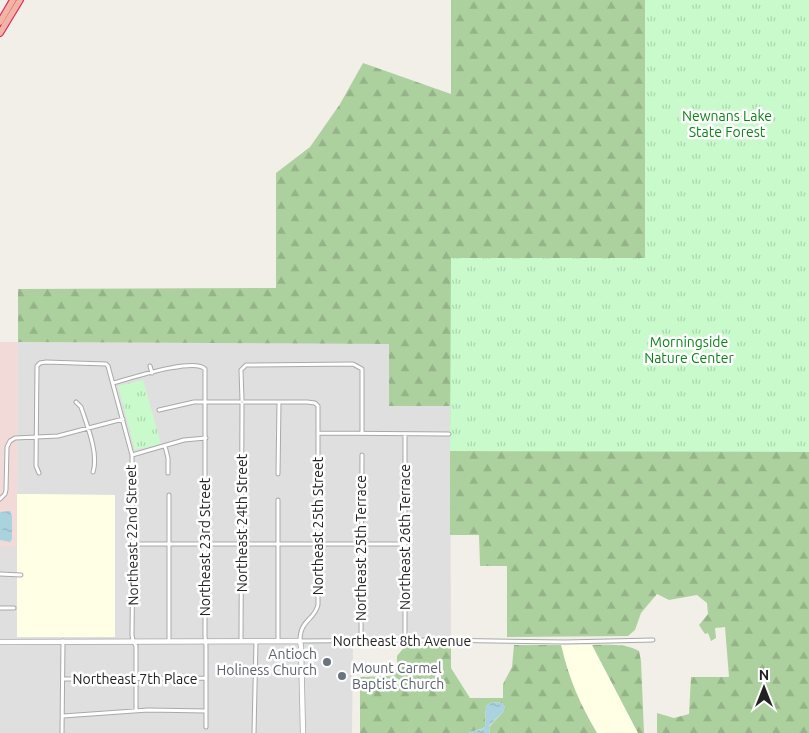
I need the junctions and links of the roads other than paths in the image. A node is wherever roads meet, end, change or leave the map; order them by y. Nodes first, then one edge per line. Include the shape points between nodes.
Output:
1 (13, 0) edge
2 (20, 0) edge
3 (0, 22) edge
4 (0, 33) edge
5 (150, 366) dead end
6 (152, 373) junction
7 (113, 383) junction
8 (206, 398) junction
9 (214, 401) junction
10 (76, 402) dead end
11 (206, 402) junction
12 (242, 402) junction
13 (279, 402) junction
14 (159, 410) dead end
15 (123, 418) junction
16 (88, 428) junction
17 (319, 433) junction
18 (362, 434) junction
19 (404, 434) junction
20 (449, 434) dead end
21 (36, 438) junction
22 (206, 438) junction
23 (165, 446) junction
24 (132, 454) junction
25 (362, 455) dead end
26 (92, 472) dead end
27 (39, 473) dead end
28 (168, 473) dead end
29 (278, 474) dead end
30 (170, 495) dead end
31 (0, 499) edge
32 (278, 500) dead end
33 (170, 543) junction
34 (205, 543) junction
35 (242, 543) junction
36 (278, 543) junction
37 (318, 543) junction
38 (133, 544) junction
39 (362, 544) junction
40 (404, 544) junction
41 (0, 574) edge
42 (21, 575) dead end
43 (0, 608) edge
44 (14, 608) dead end
45 (653, 640) dead end
46 (63, 641) junction
47 (133, 641) junction
48 (169, 641) junction
49 (300, 641) junction
50 (361, 641) junction
51 (405, 641) junction
52 (0, 642) edge
53 (206, 642) junction
54 (241, 642) junction
55 (256, 642) junction
56 (278, 642) junction
57 (135, 678) junction
58 (206, 678) junction
59 (63, 679) junction
60 (136, 711) junction
61 (206, 711) junction
62 (63, 716) junction
63 (206, 727) dead end
64 (62, 733) edge
65 (254, 733) edge
66 (302, 733) edge

1 - 3 highway
2 - 4 highway
5 - 6 street
6 - 7 street
6 - 8 street, Northeast 23rd Street via 180,366 204,366
7 - 15 street, Northeast 22nd Street
7 - 21 street, Northeast 22nd Street via 106,364 40,363 37,366
8 - 9 street
8 - 11 street, Northeast 23rd Street
9 - 11 street
9 - 12 street
10 - 16 street via 81,406
11 - 14 street via 187,402
11 - 22 street, Northeast 23rd Street
12 - 13 street
12 - 18 street, Northeast 24th Street via 241,370 246,365 354,364 362,369
12 - 35 street, Northeast 24th Street
13 - 17 street, Northeast 25th Street via 316,404
13 - 29 street
15 - 16 street
15 - 24 street, Northeast 22nd Street
16 - 21 street
16 - 26 street via 96,464
17 - 18 street
17 - 37 street, Northeast 25th Street
18 - 19 street
19 - 20 street
19 - 40 street, Northeast 26th Terrace
21 - 27 street
21 - 31 street via 14,438 10,441 7,447 6,490
22 - 23 street
22 - 34 street, Northeast 23rd Street
23 - 24 street
23 - 28 street
24 - 38 street, Northeast 22nd Street
25 - 39 street, Northeast 25th Terrace
30 - 33 street
32 - 36 street
33 - 34 street
33 - 38 street
33 - 48 street
34 - 35 street
34 - 53 street, Northeast 23rd Street
35 - 36 street
35 - 54 street, Northeast 24th Street
36 - 37 street
36 - 56 street
37 - 39 street
37 - 49 street, Northeast 25th Street via 318,605 301,627
38 - 47 street, Northeast 22nd Street
39 - 40 street
39 - 50 street, Northeast 25th Terrace
40 - 51 street, Northeast 26th Terrace
41 - 42 street
43 - 44 street
45 - 51 street, Northeast 8th Avenue
46 - 47 street, Northeast 8th Avenue
46 - 52 street, Northeast 8th Avenue
46 - 59 street
47 - 48 street, Northeast 8th Avenue
47 - 57 street, Northeast 22nd Street via 136,646
48 - 53 street, Northeast 8th Avenue
49 - 50 street, Northeast 8th Avenue
49 - 56 street, Northeast 8th Avenue
49 - 66 street, Northeast 25th Street
50 - 51 street, Northeast 8th Avenue
53 - 54 street, Northeast 8th Avenue
53 - 58 street, Northeast 23rd Street
54 - 55 street, Northeast 8th Avenue
55 - 56 street, Northeast 8th Avenue
55 - 65 street
57 - 58 street, Northeast 7th Place
57 - 59 street, Northeast 7th Place
57 - 60 street, Northeast 22nd Street
58 - 61 street, Northeast 23rd Street
59 - 62 street
60 - 61 street
60 - 62 street
61 - 63 street, Northeast 23rd Street
62 - 64 street

